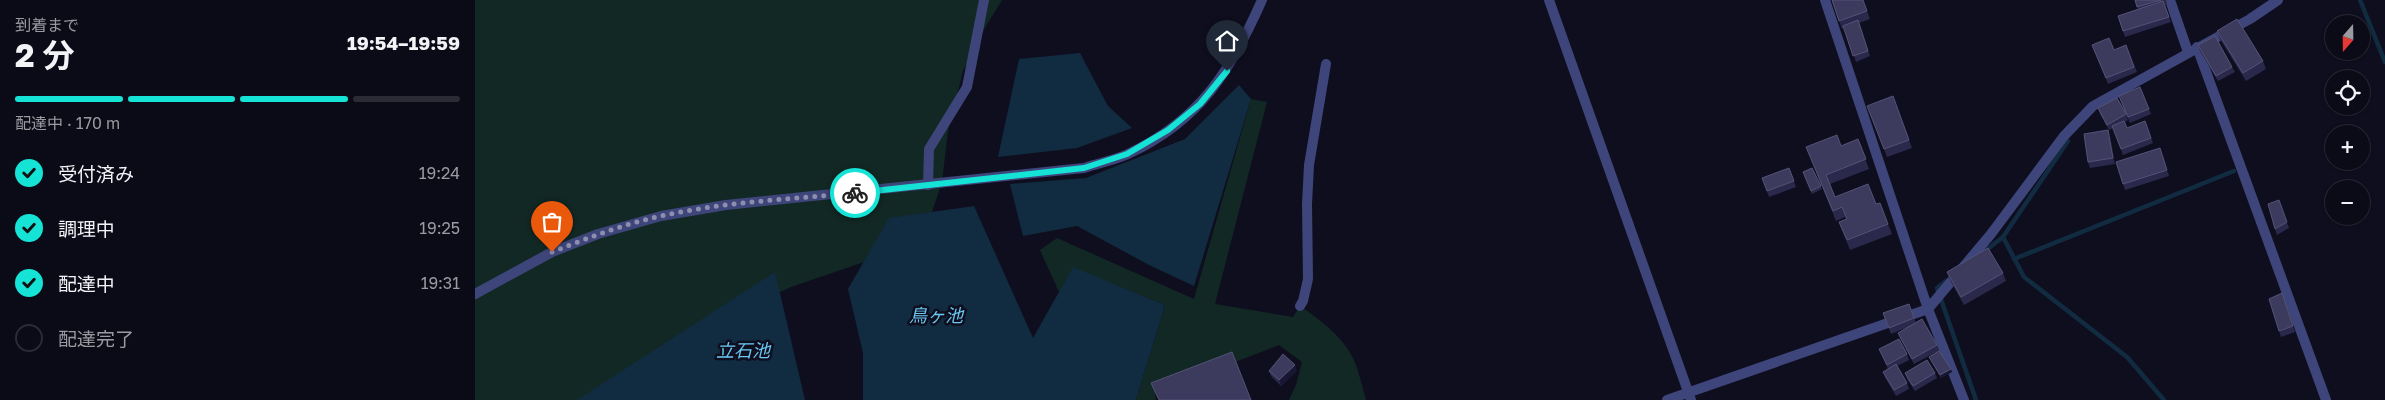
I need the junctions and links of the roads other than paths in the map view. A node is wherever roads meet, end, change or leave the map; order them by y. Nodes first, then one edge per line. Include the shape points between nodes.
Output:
1 (984, 0) edge
2 (1262, 0) edge
3 (1549, 0) edge
4 (1825, 0) edge
5 (2170, 0) edge
6 (2278, 0) edge
7 (2192, 50) junction
8 (1326, 64) dead end
9 (928, 185) junction
10 (475, 294) edge
11 (1300, 306) dead end
12 (1928, 309) junction
13 (1690, 396) edge
14 (1667, 400) edge
15 (1964, 400) edge
16 (2326, 400) edge

1 - 9 street via 967,87 929,149
2 - 9 street via 1227,71 1200,104 1168,130 1127,154 1084,168
3 - 13 street
4 - 12 street
5 - 7 street
6 - 7 street
7 - 12 street via 2093,106 2064,136 1991,234
7 - 16 street
8 - 11 street via 1309,165 1308,279
9 - 10 street via 726,205 661,216 598,234 552,252
12 - 13 street
12 - 15 street
13 - 14 street

